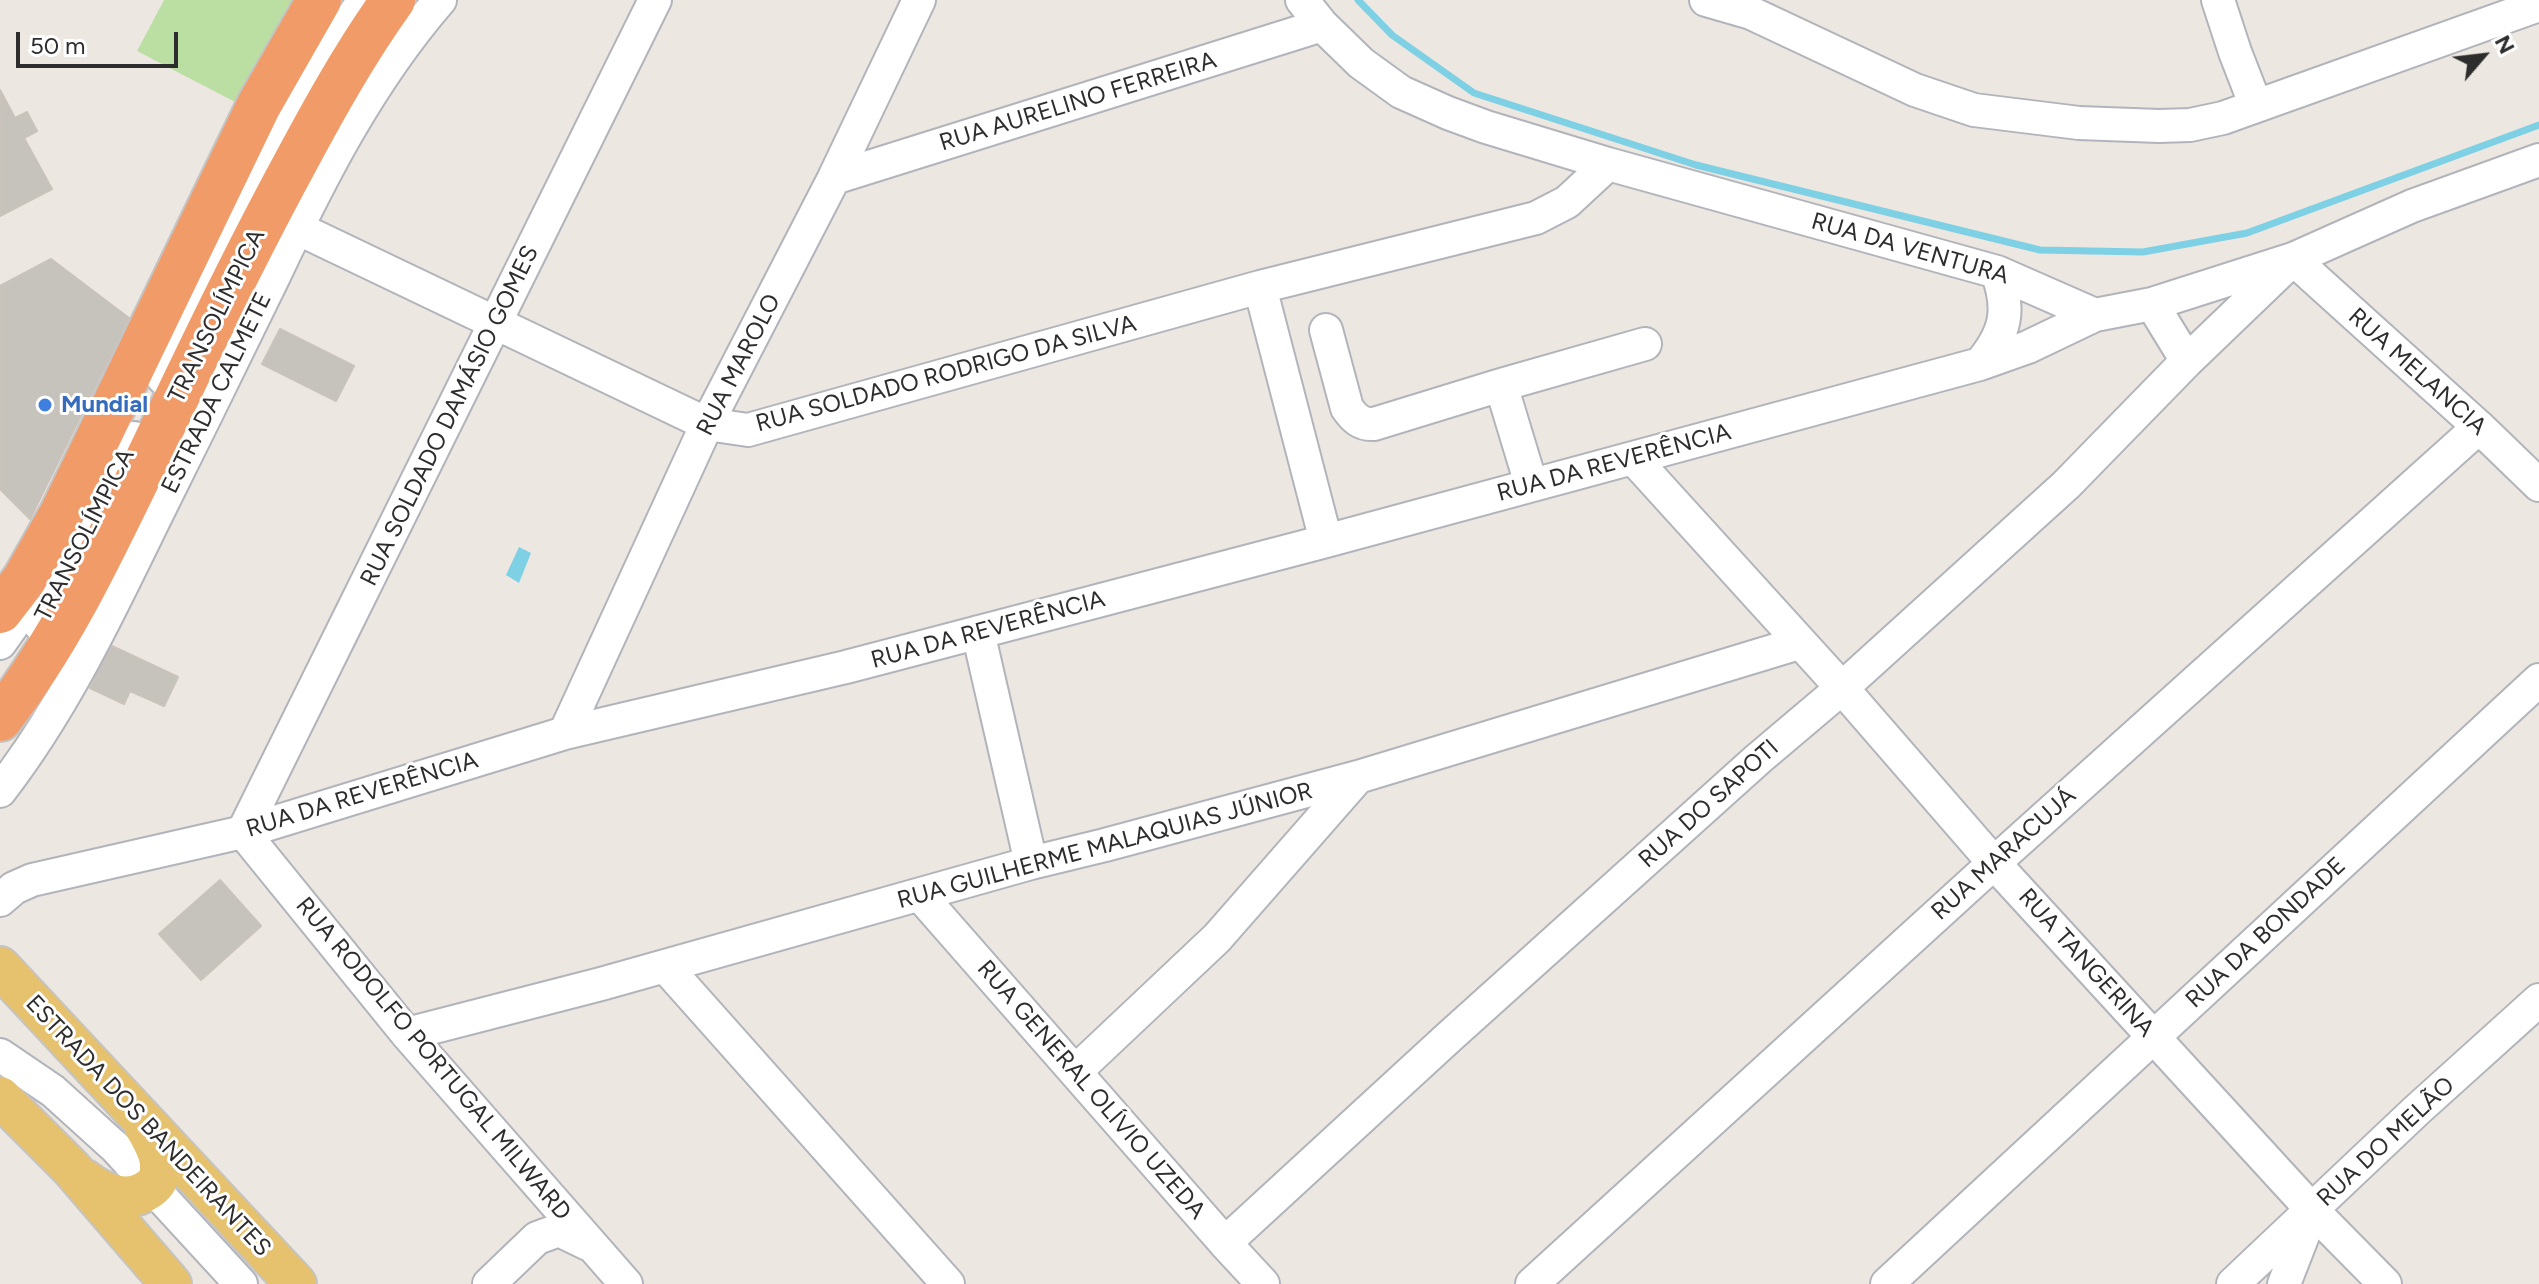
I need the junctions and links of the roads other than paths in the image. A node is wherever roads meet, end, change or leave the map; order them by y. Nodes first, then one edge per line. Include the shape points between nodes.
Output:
1 (319, 0) edge
2 (344, 0) edge
3 (364, 0) edge
4 (393, 0) edge
5 (440, 0) edge
6 (655, 0) edge
7 (919, 0) edge
8 (1302, 0) edge
9 (1706, 0) edge
10 (2218, 0) edge
11 (2539, 5) edge
12 (1322, 25) junction
13 (2256, 106) junction
14 (2539, 160) edge
15 (1608, 164) junction
16 (834, 178) junction
17 (297, 228) junction
18 (2293, 259) junction
19 (1997, 272) junction
20 (1260, 287) junction
21 (2152, 304) junction
22 (2095, 315) junction
23 (496, 323) junction
24 (1326, 330) dead end
25 (1645, 344) dead end
26 (2187, 361) junction
27 (1980, 364) junction
28 (1336, 366) junction
29 (1284, 380) junction
30 (1501, 385) junction
31 (707, 424) junction
32 (2479, 427) junction
33 (1633, 458) junction
34 (1531, 484) junction
35 (2539, 485) edge
36 (1326, 541) junction
37 (0, 611) edge
38 (978, 632) junction
39 (0, 643) edge
40 (1799, 643) junction
41 (2539, 680) edge
42 (0, 684) edge
43 (1842, 688) junction
44 (0, 719) edge
45 (565, 733) junction
46 (1358, 777) junction
47 (0, 791) edge
48 (243, 832) junction
49 (1031, 863) junction
50 (1994, 863) junction
51 (2, 893) edge
52 (920, 895) junction
53 (665, 966) junction
54 (0, 967) edge
55 (2539, 1000) edge
56 (407, 1034) junction
57 (2153, 1037) junction
58 (0, 1055) edge
59 (1076, 1071) junction
60 (0, 1097) edge
61 (141, 1120) junction
62 (71, 1168) junction
63 (152, 1187) junction
64 (2313, 1211) junction
65 (1225, 1243) junction
66 (588, 1244) junction
67 (171, 1284) edge
68 (241, 1284) edge
69 (296, 1284) edge
70 (489, 1284) edge
71 (626, 1284) edge
72 (948, 1284) edge
73 (1263, 1284) edge
74 (1532, 1284) edge
75 (1887, 1284) edge
76 (2233, 1284) edge
77 (2284, 1284) edge
78 (2385, 1284) edge

1 - 37 highway, TRANSOLÍMPICA via 259,105 62,513
2 - 39 street, TRANSOLÍMPICA via 276,109 81,509 32,598
3 - 42 street, TRANSOLÍMPICA via 284,129 41,624
4 - 44 highway, TRANSOLÍMPICA via 330,98 247,251 92,574 53,643
5 - 17 street, ESTRADA CALMETE via 352,121
6 - 23 street, RUA SOLDADO DAMÁSIO GOMES
7 - 16 street, RUA MAROLO
8 - 12 street, RUA DA VENTURA
9 - 13 street via 1751,13 1915,90 1974,110 2159,126 2208,122
10 - 13 street
11 - 13 street
12 - 15 street, RUA DA VENTURA via 1401,92 1486,127
12 - 16 street, RUA AURELINO FERREIRA
14 - 18 street via 2412,206
15 - 19 street, RUA DA VENTURA
15 - 20 street, RUA SOLDADO RODRIGO DA SILVA via 1567,202 1536,218
16 - 31 street, RUA MAROLO
17 - 23 street, RUA SOLDADO RODRIGO DA SILVA
17 - 47 street, ESTRADA CALMETE via 88,655
18 - 21 street
18 - 26 street, RUA DO SAPOTI
18 - 32 street, RUA MELANCIA
19 - 22 street, RUA DA VENTURA
19 - 27 street via 2006,311 2002,331
20 - 29 street
20 - 31 street, RUA SOLDADO RODRIGO DA SILVA via 748,430
21 - 22 street
21 - 26 street
22 - 27 street, RUA DA REVERÊNCIA
23 - 31 street, RUA SOLDADO RODRIGO DA SILVA
23 - 48 street, RUA SOLDADO DAMÁSIO GOMES
24 - 28 street
25 - 30 street
26 - 43 street, RUA DO SAPOTI via 2066,485
27 - 33 street, RUA DA REVERÊNCIA
28 - 29 street
28 - 30 street via 1347,408 1364,425
29 - 36 street
30 - 34 street
31 - 45 street, RUA MAROLO
32 - 35 street, RUA MELANCIA
32 - 50 street, RUA MARACUJÁ
33 - 34 street, RUA DA REVERÊNCIA
33 - 40 street, RUA TANGERINA
34 - 36 street, RUA DA REVERÊNCIA
36 - 38 street, RUA DA REVERÊNCIA
38 - 45 street, RUA DA REVERÊNCIA
38 - 49 street
40 - 43 street, RUA TANGERINA
40 - 46 street, RUA GUILHERME MALAQUIAS JÚNIOR
41 - 57 street, RUA DA BONDADE
43 - 50 street, RUA TANGERINA
43 - 65 street, RUA DO SAPOTI
45 - 48 street, RUA DA REVERÊNCIA
46 - 49 street, RUA GUILHERME MALAQUIAS JÚNIOR
46 - 59 street via 1217,938
48 - 51 street, RUA DA REVERÊNCIA via 32,880
48 - 56 street, RUA RODOLFO PORTUGAL MILWARD
49 - 52 street, RUA GUILHERME MALAQUIAS JÚNIOR
50 - 57 street, RUA TANGERINA
50 - 74 street, RUA MARACUJÁ
52 - 53 street, RUA GUILHERME MALAQUIAS JÚNIOR
52 - 59 street, RUA GENERAL OLÍVIO UZEDA
53 - 56 street, RUA GUILHERME MALAQUIAS JÚNIOR
53 - 72 street
54 - 61 main road, ESTRADA DOS BANDEIRANTES
55 - 64 street, RUA DO MELÃO
56 - 66 street, RUA RODOLFO PORTUGAL MILWARD
57 - 64 street, RUA TANGERINA
57 - 75 street, RUA DA BONDADE
58 - 63 street via 80,1114
59 - 65 street, RUA GENERAL OLÍVIO UZEDA
60 - 62 main road
61 - 63 main road via 161,1166
61 - 69 main road, ESTRADA DOS BANDEIRANTES
62 - 63 main road via 97,1189 127,1198
62 - 67 main road
63 - 68 street
64 - 76 street, RUA DO MELÃO
64 - 77 street
64 - 78 street, RUA TANGERINA
65 - 73 street, RUA GENERAL OLÍVIO UZEDA
66 - 70 street via 559,1230 537,1238
66 - 71 street, RUA RODOLFO PORTUGAL MILWARD

